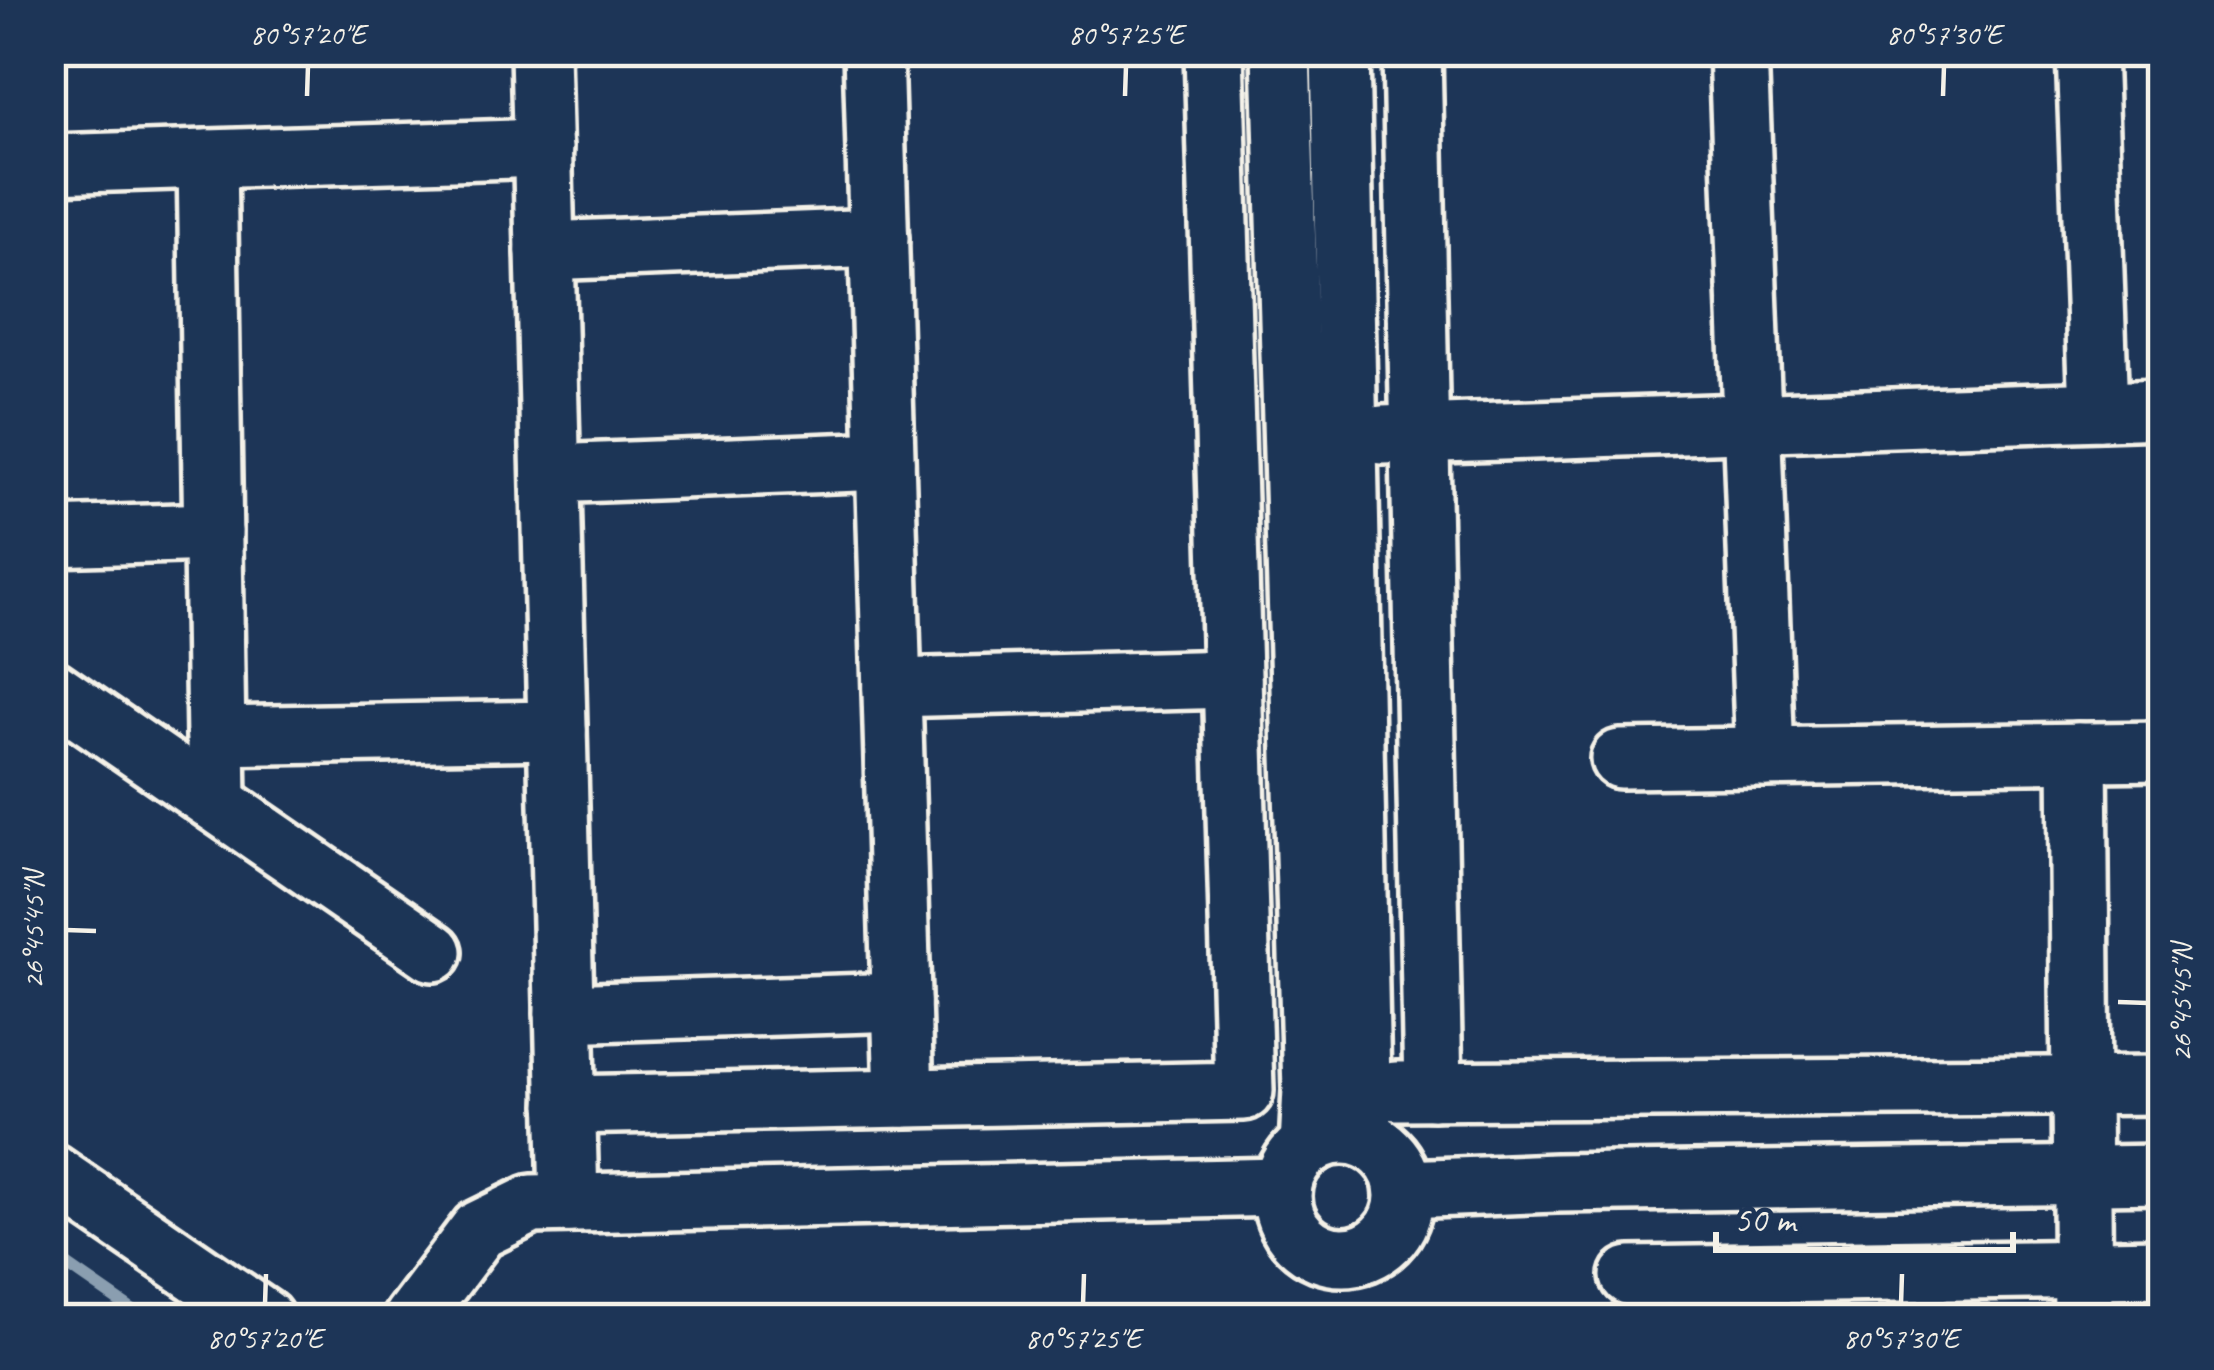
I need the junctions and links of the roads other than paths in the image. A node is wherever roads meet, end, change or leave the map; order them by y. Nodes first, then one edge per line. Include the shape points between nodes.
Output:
1 (540, 51) edge
2 (873, 51) edge
3 (1214, 51) edge
4 (1281, 51) edge
5 (1340, 51) edge
6 (1412, 51) edge
7 (1738, 51) edge
8 (2086, 51) edge
9 (543, 148) junction
10 (207, 159) junction
11 (51, 164) edge
12 (878, 238) junction
13 (545, 251) junction
14 (2163, 410) edge
15 (2099, 411) junction
16 (1752, 422) junction
17 (1420, 434) junction
18 (1348, 436) junction
19 (886, 460) junction
20 (550, 474) junction
21 (213, 532) junction
22 (51, 537) edge
23 (1232, 680) junction
24 (51, 688) edge
25 (892, 688) junction
26 (557, 730) junction
27 (216, 736) junction
28 (2163, 751) edge
29 (2078, 752) junction
30 (1766, 757) junction
31 (1620, 759) dead end
32 (217, 803) junction
33 (433, 952) dead end
34 (901, 1002) junction
35 (564, 1013) junction
36 (2163, 1085) edge
37 (2081, 1087) junction
38 (1433, 1091) junction
39 (904, 1098) junction
40 (566, 1105) junction
41 (1329, 1140) junction
42 (51, 1173) edge
43 (2163, 1174) edge
44 (2082, 1175) junction
45 (1405, 1189) junction
46 (569, 1203) junction
47 (2163, 1268) edge
48 (1630, 1276) dead end
49 (2083, 1294) edge
50 (264, 1319) edge
51 (412, 1319) edge

1 - 9 street
2 - 12 street
3 - 23 street
4 - 41 street via 1312,1090
5 - 18 street
6 - 17 street
7 - 16 street
8 - 15 street
9 - 10 street
9 - 13 street
10 - 11 street
10 - 21 street
12 - 13 street
12 - 19 street
13 - 20 street
14 - 15 street
15 - 16 street
16 - 17 street
16 - 30 street
17 - 18 street
17 - 38 street
18 - 41 street
19 - 20 street
19 - 25 street
20 - 26 street
21 - 22 street
21 - 27 street
23 - 25 street
23 - 39 street via 1244,1091
24 - 32 street
25 - 34 street
26 - 27 street
26 - 35 street
27 - 32 street
28 - 29 street
29 - 30 street
29 - 37 street
30 - 31 street
32 - 33 street
34 - 35 street
34 - 39 street
35 - 40 street
36 - 37 street
37 - 38 street
37 - 44 street
38 - 41 street
39 - 40 street
40 - 46 street
41 - 45 street via 1382,1148
41 - 45 street via 1281,1202 1304,1244 1350,1257 1376,1248 1403,1210
41 - 46 street
42 - 50 street
43 - 44 street
44 - 45 street
44 - 49 street
46 - 51 street via 532,1204 479,1230
47 - 49 street
48 - 49 street

